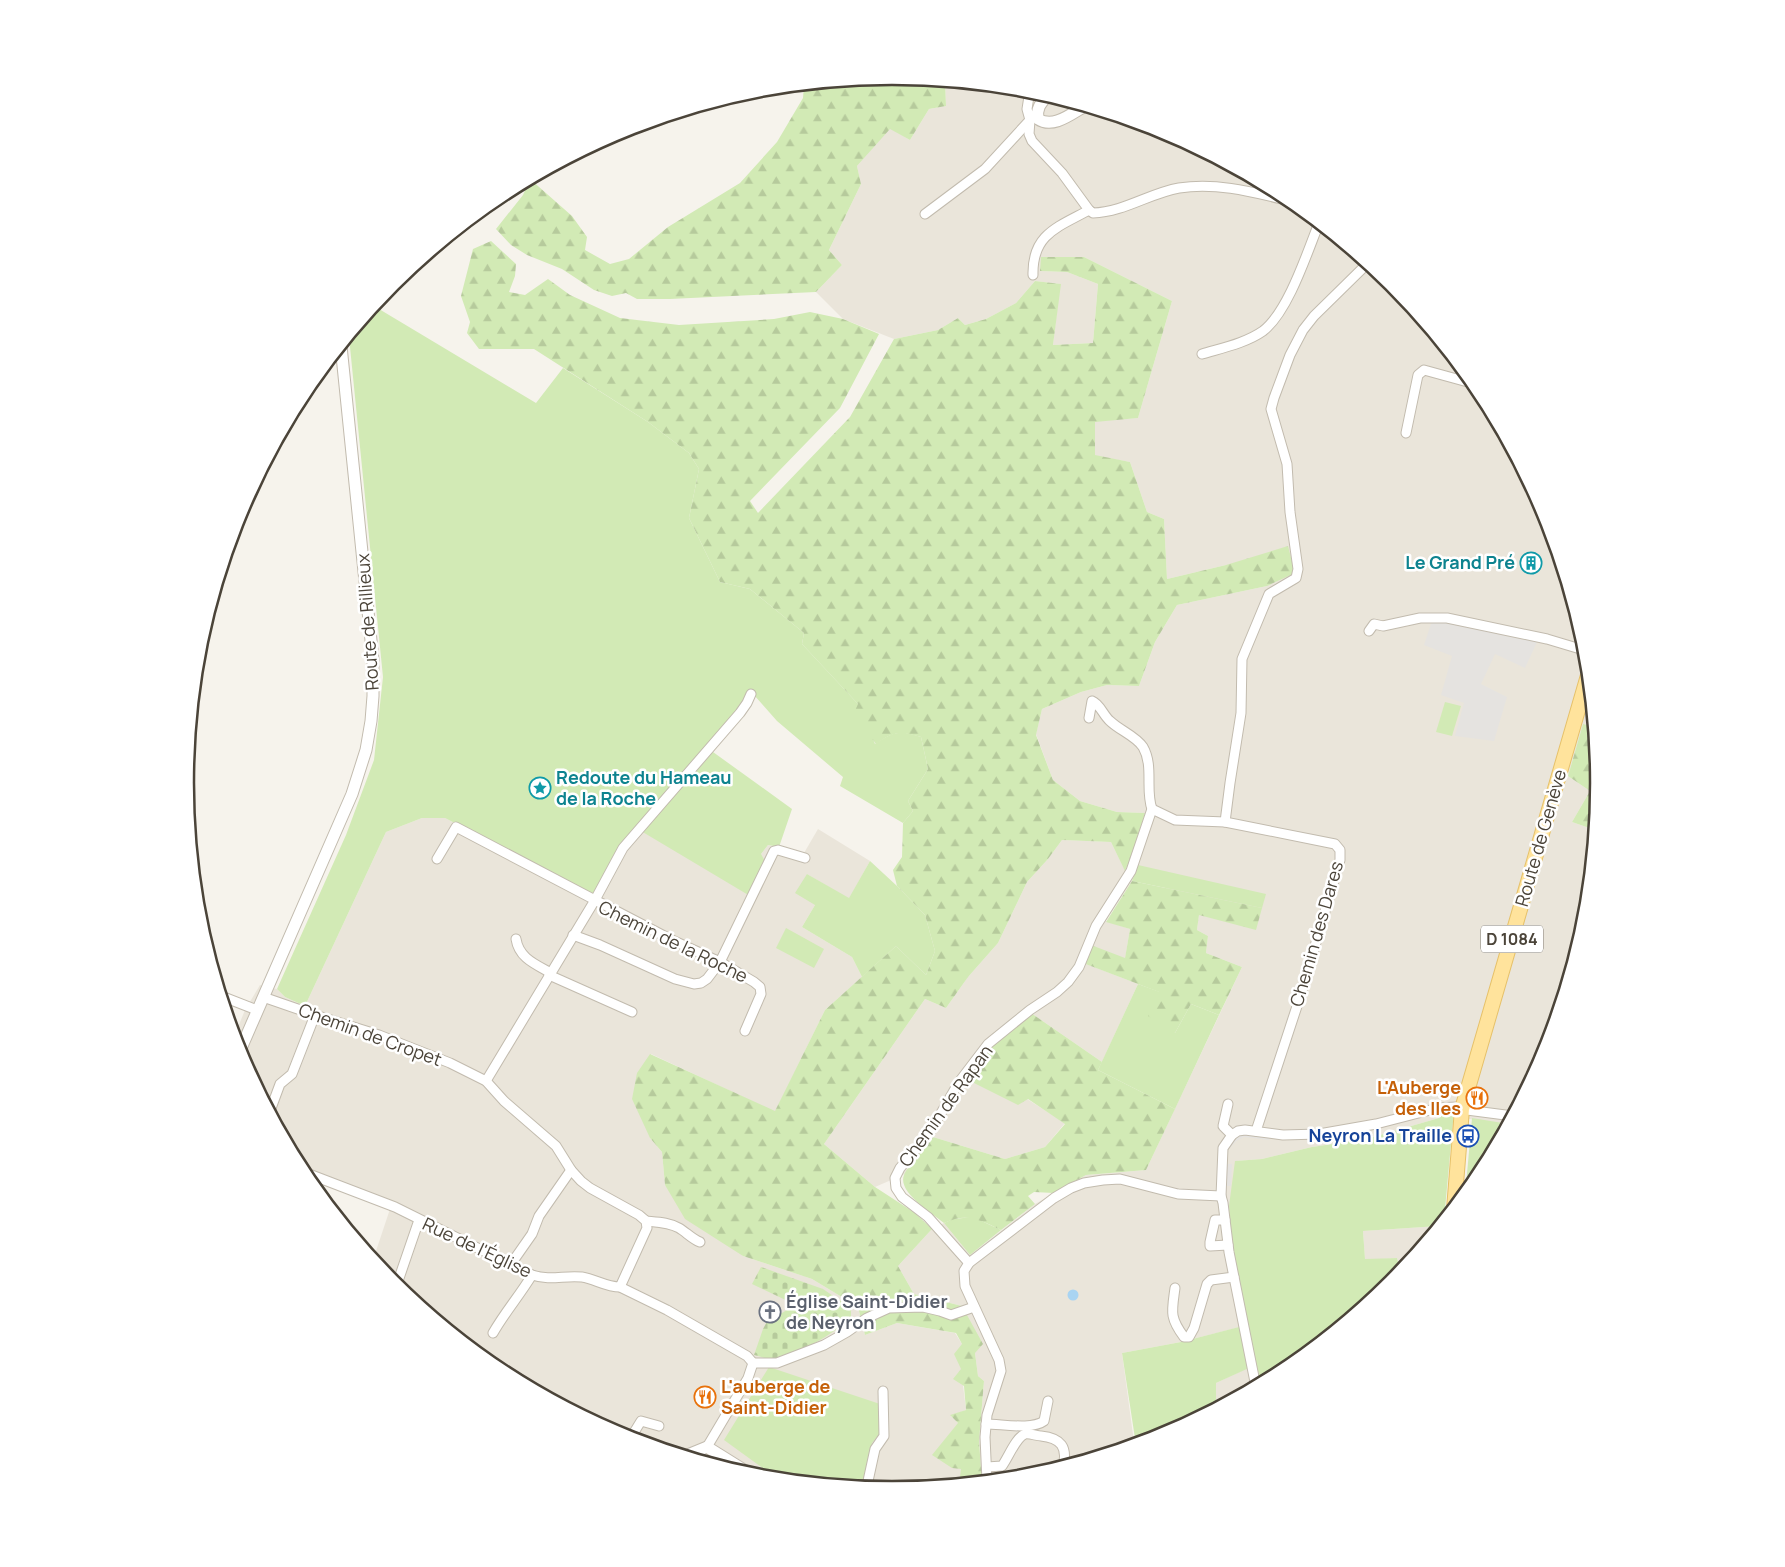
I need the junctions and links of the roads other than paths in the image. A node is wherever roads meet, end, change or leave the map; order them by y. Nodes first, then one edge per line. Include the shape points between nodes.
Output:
1 (1029, 98) edge
2 (1043, 101) edge
3 (1077, 110) edge
4 (1033, 117) junction
5 (1272, 197) edge
6 (1089, 210) junction
7 (925, 214) dead end
8 (1317, 228) edge
9 (1363, 268) edge
10 (1033, 275) dead end
11 (342, 353) edge
12 (1202, 354) dead end
13 (1463, 381) edge
14 (1406, 433) dead end
15 (1369, 631) dead end
16 (1578, 648) edge
17 (1584, 688) edge
18 (751, 694) dead end
19 (1089, 718) dead end
20 (1152, 809) junction
21 (1226, 822) junction
22 (805, 858) dead end
23 (436, 859) dead end
24 (595, 900) junction
25 (573, 935) junction
26 (516, 939) dead end
27 (720, 962) junction
28 (550, 974) junction
29 (263, 997) junction
30 (228, 999) edge
31 (257, 1010) junction
32 (632, 1012) dead end
33 (315, 1016) junction
34 (745, 1031) dead end
35 (243, 1042) edge
36 (486, 1081) junction
37 (273, 1104) edge
38 (1228, 1104) dead end
39 (1462, 1109) junction
40 (1507, 1115) edge
41 (1256, 1131) junction
42 (1232, 1135) junction
43 (571, 1170) junction
44 (315, 1176) edge
45 (1221, 1196) junction
46 (1455, 1198) edge
47 (419, 1220) junction
48 (1225, 1220) junction
49 (646, 1221) junction
50 (700, 1242) dead end
51 (1228, 1245) junction
52 (968, 1263) junction
53 (512, 1264) junction
54 (532, 1275) junction
55 (399, 1277) edge
56 (1234, 1277) junction
57 (620, 1287) junction
58 (1175, 1288) dead end
59 (974, 1307) junction
60 (493, 1333) dead end
61 (753, 1363) junction
62 (1255, 1380) edge
63 (883, 1391) dead end
64 (1048, 1401) dead end
65 (986, 1424) junction
66 (659, 1426) dead end
67 (634, 1432) edge
68 (707, 1447) junction
69 (693, 1453) edge
70 (1064, 1460) edge
71 (733, 1463) edge
72 (986, 1466) junction
73 (987, 1476) edge
74 (868, 1481) edge

1 - 4 street via 1027,108
2 - 4 street
3 - 4 street via 1049,124
4 - 6 street via 1029,134 1032,141 1062,173
4 - 7 street via 985,169
5 - 6 street via 1219,186 1180,188 1114,210
6 - 10 street via 1046,236 1035,252
8 - 12 street via 1285,304 1272,323 1248,339
9 - 21 street via 1303,330 1290,355 1271,409 1286,464 1298,569 1296,578 1269,594 1242,659 1241,713
11 - 29 street, Route de Rillieux via 372,637 371,721 352,794
13 - 14 street via 1424,370 1418,375
15 - 16 street via 1374,624 1383,626 1420,618 1448,618
17 - 39 main road, Route de Genève / D 1084
18 - 24 street via 740,713 623,848
19 - 20 street via 1092,701 1109,720 1143,747
20 - 21 street, Chemin des Dares via 1175,820
20 - 52 street, Chemin de Rapan via 1131,871 1096,926 1079,967 1057,992 988,1044 959,1082 929,1134 895,1178 896,1188 902,1197 928,1217
21 - 41 street, Chemin des Dares via 1335,844 1340,850 1340,860 1302,994
22 - 27 street via 774,850
23 - 24 street via 456,827
24 - 25 street, Chemin de la Roche
24 - 27 street, Chemin de la Roche
25 - 27 street via 694,984 707,979
25 - 28 street, Chemin de la Roche
26 - 28 street via 525,958
27 - 34 street, Chemin de la Roche via 760,988 761,994
28 - 32 street
28 - 36 street, Chemin de la Roche
29 - 31 street, Route de Rillieux
29 - 33 street, Chemin de Cropet
30 - 31 street
31 - 35 street, Route de Rillieux
33 - 36 street, Chemin de Cropet via 379,1035
33 - 37 street via 292,1074 280,1084
36 - 43 street, Chemin de Cropet via 556,1146
38 - 42 street via 1223,1126
39 - 40 street
39 - 41 street via 1438,1108 1368,1126 1320,1134 1283,1135
39 - 46 main road, Route de Genève / D 1084
41 - 42 street via 1245,1130
42 - 45 street via 1223,1148
43 - 49 street, Chemin de Cropet via 590,1188
43 - 53 street via 539,1216 532,1234
44 - 47 street, Rue de l'Église
45 - 48 street
45 - 52 street via 1178,1194 1120,1180 1084,1183 1054,1198
47 - 53 street, Rue de l'Église
47 - 55 street
48 - 51 street
48 - 51 street via 1215,1220 1210,1246
49 - 50 street via 680,1228
49 - 57 street via 646,1228
51 - 56 street
52 - 59 street via 963,1278
53 - 54 street, Rue de l'Église
54 - 57 street, Rue de l'Église via 543,1278 582,1277
54 - 60 street
56 - 58 street via 1211,1280 1207,1284 1189,1337 1184,1337 1174,1324
56 - 62 street
57 - 61 street, Rue de l'Église via 667,1310 747,1356
59 - 61 street via 951,1315 923,1307 889,1308 824,1345 776,1363
59 - 65 street via 1001,1371
61 - 68 street via 748,1378
63 - 74 street via 884,1436 875,1449
64 - 65 street via 1044,1421 1040,1425
65 - 72 street
66 - 67 street via 641,1421
68 - 69 street
68 - 71 street
70 - 72 street via 1065,1452 1060,1442 1050,1437 1025,1434 1019,1438 1002,1466
72 - 73 street

